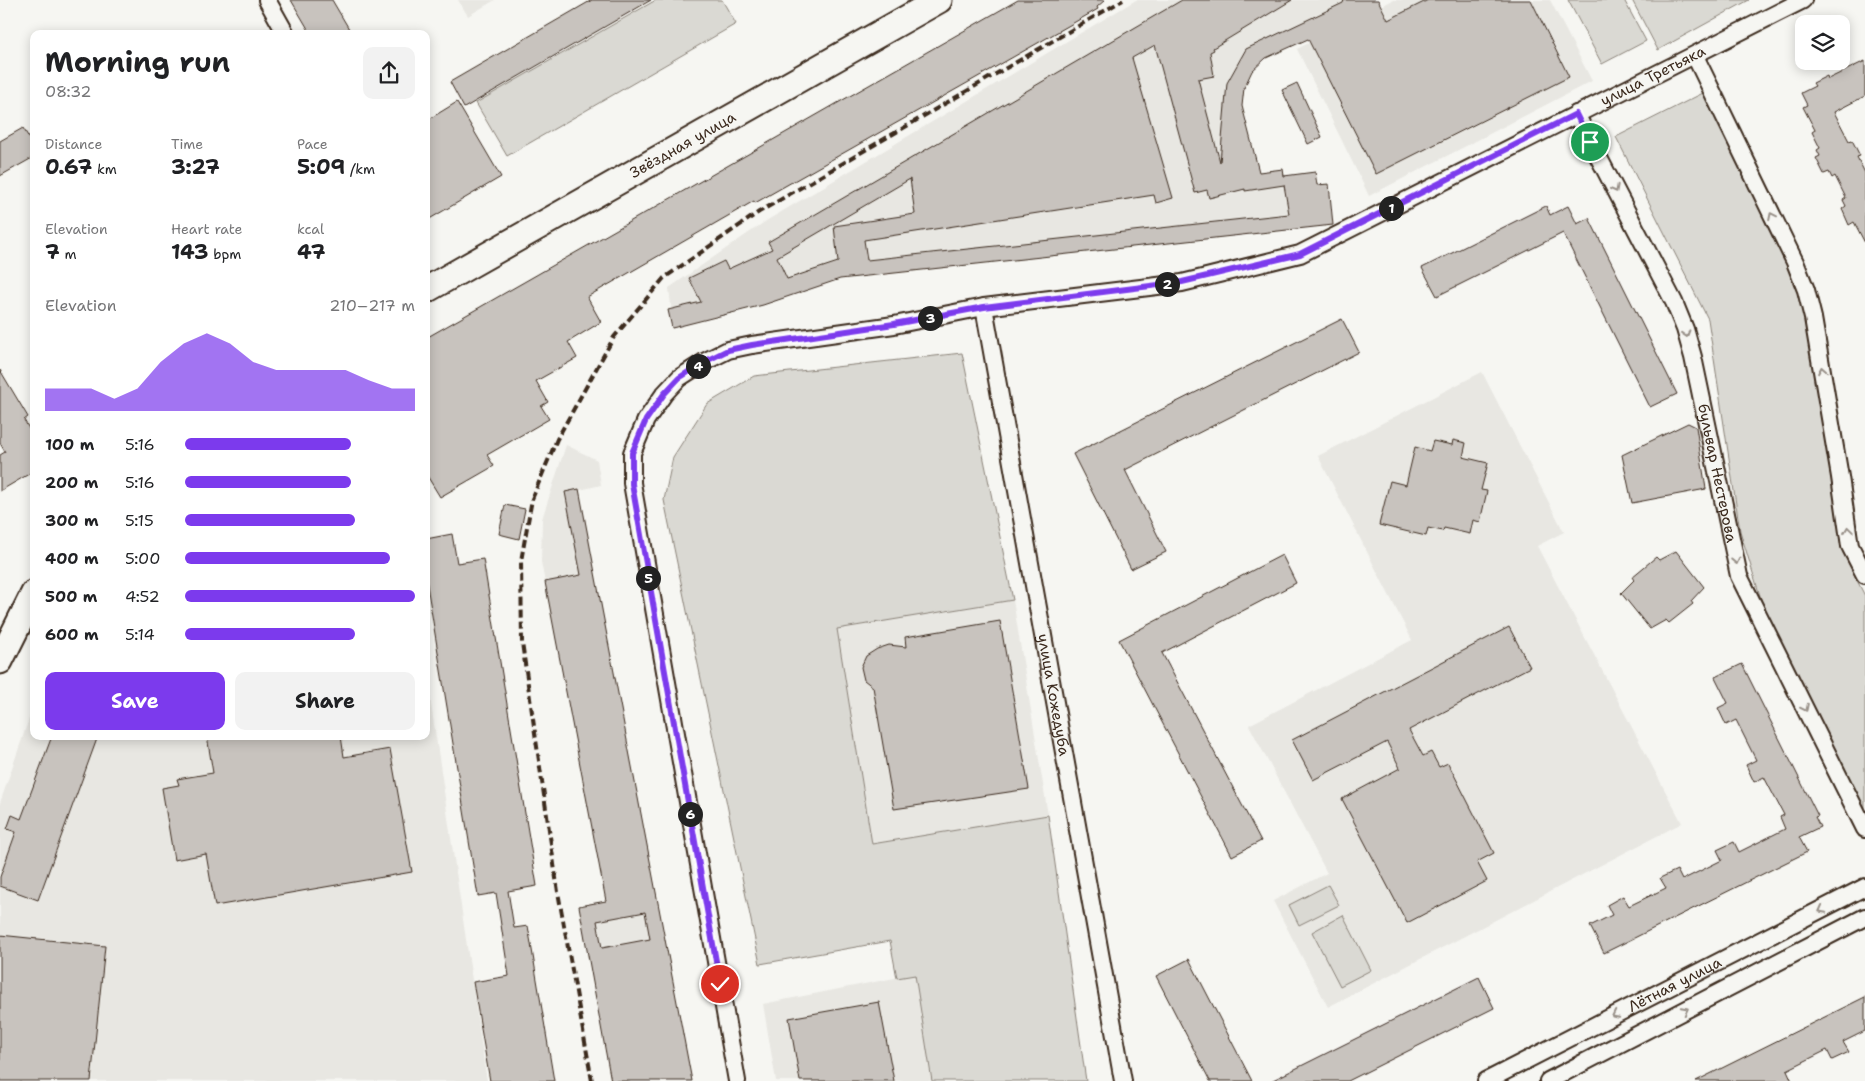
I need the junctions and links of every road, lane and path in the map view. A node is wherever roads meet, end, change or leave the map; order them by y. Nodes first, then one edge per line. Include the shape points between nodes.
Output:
1 (267, 0) edge
2 (939, 0) edge
3 (1803, 0) edge
4 (284, 30) edge
5 (1695, 56) junction
6 (1576, 114) junction
7 (430, 283) edge
8 (984, 307) junction
9 (1865, 576) edge
10 (30, 601) edge
11 (0, 661) edge
12 (1865, 829) edge
13 (1865, 887) edge
14 (1865, 917) edge
15 (736, 1081) edge
16 (1123, 1081) edge
17 (1486, 1081) edge
18 (1548, 1081) edge

1 - 4 street
2 - 7 main road, Звёздная улица
3 - 5 street, улица Третьяка
5 - 6 street, улица Третьяка
9 -> 5 street via 1850,546 1825,383 1806,290
6 - 8 street, улица Третьяка via 1300,254 1182,282
6 -> 12 street, бульвар Нестерова via 1685,329 1739,576
8 - 15 street, улица Третьяка via 728,350 679,378 664,394 646,420 632,453 632,484
8 - 16 street, улица Кожедуба
10 - 11 main road
13 -> 17 street, Лётная улица
18 -> 14 street, Лётная улица

